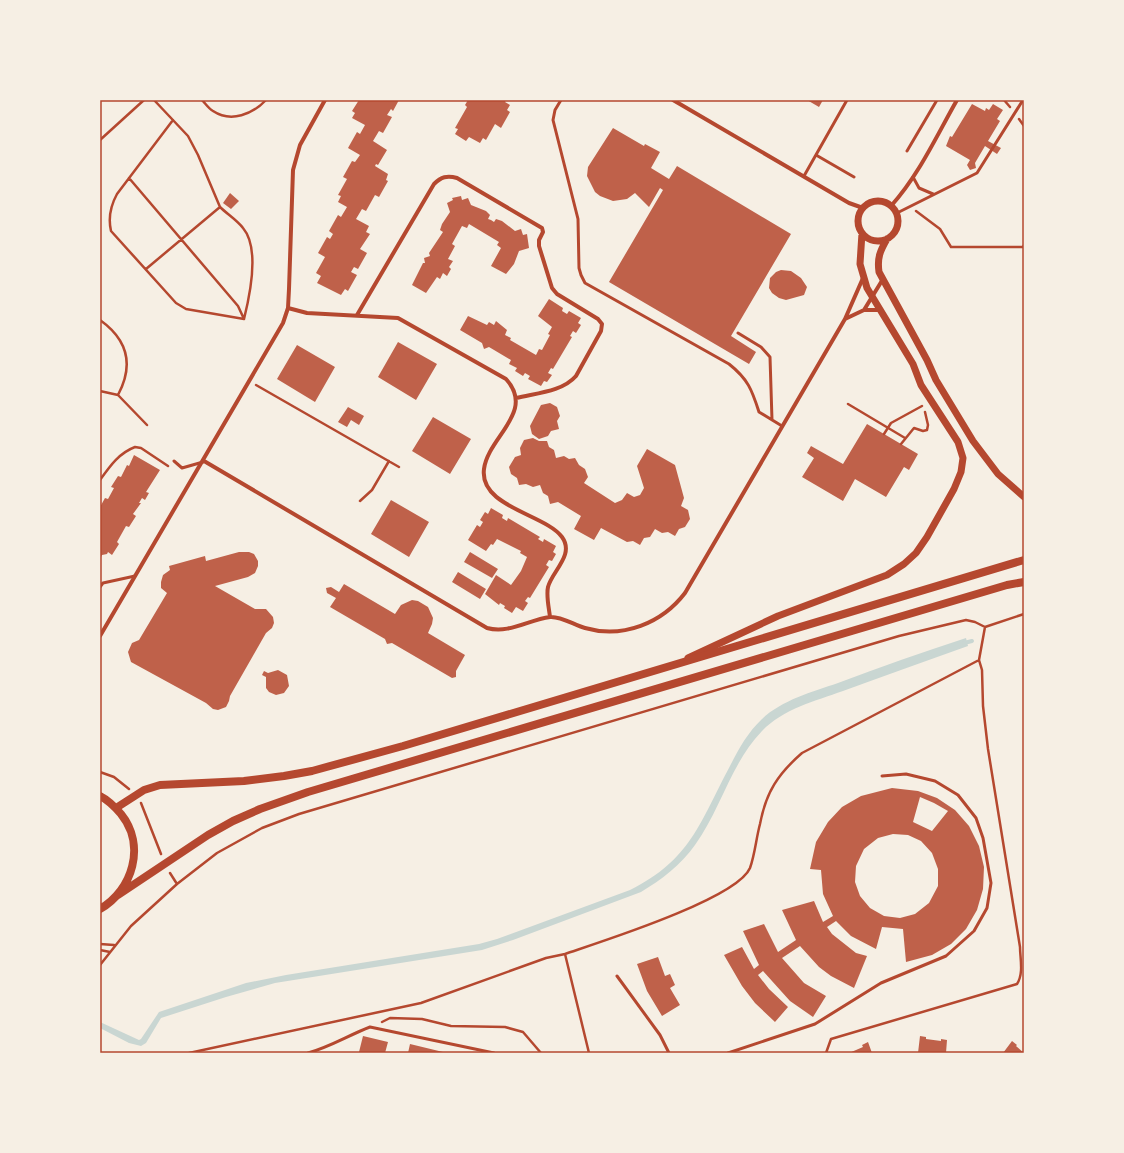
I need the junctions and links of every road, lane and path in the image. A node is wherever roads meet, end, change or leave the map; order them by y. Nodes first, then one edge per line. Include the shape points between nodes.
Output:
1 (144, 100) edge
2 (154, 100) edge
3 (202, 100) edge
4 (266, 100) edge
5 (325, 100) edge
6 (561, 100) edge
7 (673, 100) edge
8 (847, 100) edge
9 (937, 100) edge
10 (957, 100) edge
11 (1023, 100) edge
12 (173, 120) junction
13 (100, 140) edge
14 (907, 151) dead end
15 (816, 155) junction
16 (804, 176) junction
17 (854, 177) dead end
18 (913, 177) junction
19 (129, 178) junction
20 (934, 194) junction
21 (891, 206) junction
22 (911, 206) junction
23 (220, 207) junction
24 (862, 208) junction
25 (897, 213) junction
26 (862, 233) junction
27 (181, 239) junction
28 (887, 239) junction
29 (1024, 246) edge
30 (146, 269) junction
31 (863, 278) junction
32 (883, 280) junction
33 (873, 296) junction
34 (288, 308) junction
35 (864, 310) junction
36 (881, 310) junction
37 (357, 315) junction
38 (244, 319) junction
39 (845, 319) junction
40 (100, 320) edge
41 (738, 333) dead end
42 (249, 381) junction
43 (100, 391) edge
44 (118, 395) junction
45 (516, 398) junction
46 (848, 404) dead end
47 (772, 420) junction
48 (147, 425) dead end
49 (782, 426) junction
50 (884, 434) dead end
51 (905, 438) junction
52 (901, 444) dead end
53 (174, 461) dead end
54 (204, 461) junction
55 (389, 461) junction
56 (399, 467) dead end
57 (172, 469) dead end
58 (100, 480) edge
59 (1024, 497) edge
60 (360, 500) dead end
61 (1024, 560) edge
62 (135, 576) junction
63 (1023, 581) edge
64 (100, 587) edge
65 (1024, 614) edge
66 (550, 617) junction
67 (985, 628) junction
68 (100, 636) edge
69 (979, 660) junction
70 (674, 664) junction
71 (100, 772) edge
72 (882, 776) dead end
73 (137, 794) junction
74 (100, 796) edge
75 (116, 808) junction
76 (165, 865) junction
77 (177, 884) junction
78 (118, 895) junction
79 (100, 909) edge
80 (100, 944) edge
81 (114, 945) junction
82 (100, 950) edge
83 (110, 952) junction
84 (565, 954) junction
85 (100, 965) edge
86 (617, 976) dead end
87 (375, 1028) junction
88 (189, 1053) edge
89 (308, 1053) edge
90 (494, 1053) edge
91 (541, 1053) edge
92 (589, 1053) edge
93 (668, 1053) edge
94 (728, 1053) edge
95 (826, 1053) edge

1 - 13 path
2 - 12 path
3 - 4 path via 213,111 226,116 243,116
5 - 34 street via 300,145 293,170
6 - 47 lane via 553,120 578,219 579,268 585,283 729,364 749,383 759,412
7 - 16 street
8 - 15 lane
9 - 14 lane
10 - 18 street
11 - 20 lane via 977,173
12 - 19 path
12 - 23 path via 188,136
15 - 16 lane
15 - 17 lane
16 - 24 street via 848,203
18 - 20 lane via 919,188
18 - 21 street
19 - 27 path
19 - 30 path via 112,202 109,225 111,231
20 - 22 lane
21 - 24 street via 876,201
21 - 25 street
22 - 25 lane
22 - 29 path via 920,216 940,229 951,247
23 - 27 path
23 - 38 path via 244,228 251,244 252,287
24 - 26 street via 858,221
25 - 28 street via 898,226 894,234
26 - 28 street via 874,240
26 - 31 street via 860,264
27 - 30 path
27 - 38 path via 238,306
28 - 32 street via 877,260
30 - 38 path via 176,303 186,310
31 - 33 street
31 - 39 street
32 - 33 street
32 - 59 street via 936,380 973,441 998,474
33 - 35 street
33 - 36 street
34 - 37 street via 307,313
34 - 42 street via 283,323
35 - 36 street
35 - 39 street
36 - 70 street via 913,364 924,391 958,442 963,458 954,489 927,537 916,553 887,575 778,616
37 - 45 street via 393,316 405,320 506,379
37 - 45 street via 434,184 445,176 457,178 542,228 539,246 552,288 602,324 601,331 571,382
39 - 49 street
40 - 44 path via 110,327 126,353 126,380
41 - 47 lane via 761,347 770,357
42 - 54 street
42 - 55 path
43 - 44 path
44 - 48 path
45 - 66 street via 514,413 486,463 484,478 487,486 500,499 556,532 565,543 566,553 548,589
46 - 51 path
47 - 49 lane
49 - 66 street via 685,593 668,612 645,624 619,631 600,631
50 - 51 path via 891,423 923,406 927,430 923,432 914,428
51 - 52 path
53 - 54 lane via 182,468
54 - 62 street
54 - 66 street via 488,628 503,630
55 - 56 path
55 - 60 path via 372,490
57 - 58 path via 141,448 135,447 111,464
61 - 70 main road
62 - 64 lane via 103,583
62 - 68 street
63 - 76 main road via 308,792 233,821
65 - 67 path
67 - 69 path
67 - 77 path via 966,620 899,636 299,814 262,828 218,853
69 - 84 path via 802,753 786,767 774,782 765,804 749,870 738,882 684,912
69 - 95 path via 988,749 1020,946 1021,976 1017,984 831,1039
70 - 73 main road via 312,771 244,781 160,785
71 - 73 path via 114,777
72 - 94 lane via 906,774 935,781 958,795 976,818 983,838 991,883 987,908 974,931 946,956 881,983 815,1024
73 - 75 main road
73 - 76 path
74 - 75 main road
75 - 78 main road via 124,818 134,844 134,858 126,884
76 - 77 path
76 - 78 main road
77 - 81 path
78 - 79 main road
80 - 81 path
81 - 83 path
82 - 83 path
83 - 85 path
84 - 88 path via 546,958 421,1003
84 - 92 path
86 - 93 lane via 660,1035
87 - 89 lane via 356,1032
87 - 90 lane
87 - 91 path via 383,1020 390,1018 422,1019 451,1026 505,1027 523,1032

